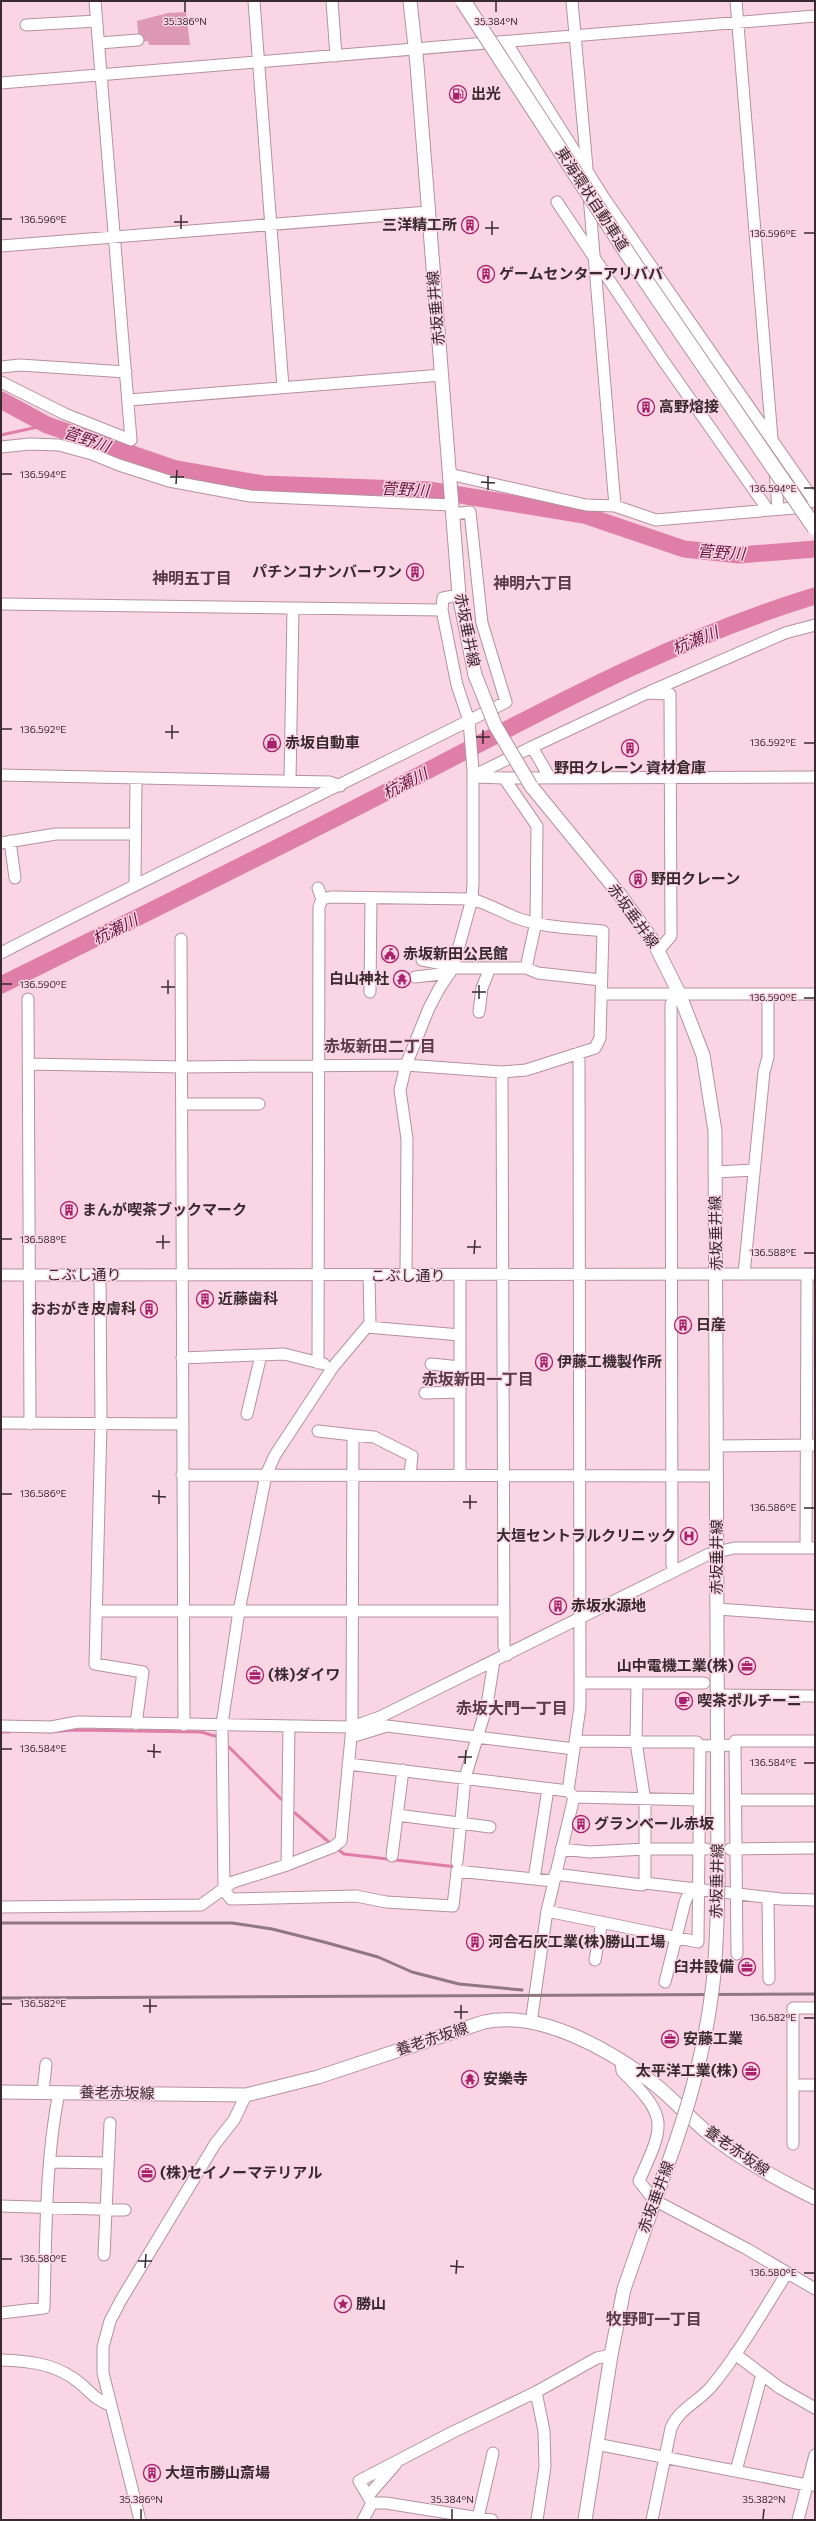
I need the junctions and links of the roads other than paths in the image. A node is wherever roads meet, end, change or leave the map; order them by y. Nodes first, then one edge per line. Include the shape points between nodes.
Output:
1 (95, 1) edge
2 (254, 1) edge
3 (332, 1) edge
4 (410, 1) edge
5 (463, 1) edge
6 (572, 1) edge
7 (736, 1) edge
8 (815, 16) edge
9 (97, 21) junction
10 (738, 22) junction
11 (26, 25) dead end
12 (574, 36) junction
13 (138, 40) dead end
14 (506, 42) junction
15 (99, 43) junction
16 (415, 49) junction
17 (336, 56) junction
18 (260, 62) junction
19 (102, 75) junction
20 (1, 83) edge
21 (587, 170) junction
22 (557, 202) dead end
23 (428, 212) junction
24 (272, 226) junction
25 (116, 237) junction
26 (1, 246) edge
27 (595, 260) junction
28 (1, 367) edge
29 (126, 372) junction
30 (442, 375) junction
31 (1, 382) edge
32 (284, 387) junction
33 (129, 400) junction
34 (736, 415) junction
35 (772, 440) junction
36 (1, 447) edge
37 (450, 477) junction
38 (815, 502) edge
39 (615, 506) junction
40 (815, 506) edge
41 (452, 509) junction
42 (773, 510) junction
43 (815, 516) edge
44 (815, 528) edge
45 (459, 595) junction
46 (1, 604) edge
47 (293, 609) junction
48 (442, 610) junction
49 (815, 625) edge
50 (647, 693) junction
51 (470, 724) junction
52 (532, 747) junction
53 (473, 773) junction
54 (1, 775) edge
55 (669, 777) junction
56 (815, 777) edge
57 (504, 778) junction
58 (550, 778) junction
59 (136, 779) junction
60 (290, 781) junction
61 (340, 786) junction
62 (134, 834) junction
63 (6, 842) edge
64 (15, 878) dead end
65 (135, 884) junction
66 (318, 888) dead end
67 (371, 898) junction
68 (322, 899) junction
69 (472, 899) junction
70 (536, 922) junction
71 (181, 939) dead end
72 (658, 951) junction
73 (1, 953) edge
74 (422, 960) dead end
75 (490, 968) junction
76 (526, 968) junction
77 (453, 969) junction
78 (415, 977) dead end
79 (601, 980) junction
80 (370, 992) dead end
81 (680, 993) junction
82 (601, 994) junction
83 (768, 994) junction
84 (815, 994) edge
85 (28, 999) dead end
86 (479, 1012) dead end
87 (579, 1053) junction
88 (28, 1064) junction
89 (319, 1064) junction
90 (406, 1065) junction
91 (183, 1067) junction
92 (502, 1072) junction
93 (182, 1104) junction
94 (259, 1104) dead end
95 (754, 1170) junction
96 (716, 1172) junction
97 (717, 1274) junction
98 (744, 1274) junction
99 (811, 1274) edge
100 (1, 1275) edge
101 (28, 1275) junction
102 (100, 1275) junction
103 (182, 1275) junction
104 (319, 1275) junction
105 (406, 1275) junction
106 (579, 1275) junction
107 (671, 1275) junction
108 (369, 1276) junction
109 (460, 1276) junction
110 (504, 1276) junction
111 (366, 1327) junction
112 (460, 1335) junction
113 (261, 1355) junction
114 (182, 1358) junction
115 (318, 1363) junction
116 (431, 1364) dead end
117 (333, 1367) junction
118 (460, 1367) junction
119 (460, 1392) junction
120 (425, 1393) dead end
121 (248, 1414) dead end
122 (1, 1423) edge
123 (30, 1424) junction
124 (102, 1424) junction
125 (182, 1424) junction
126 (318, 1431) dead end
127 (352, 1434) junction
128 (811, 1445) edge
129 (717, 1446) junction
130 (460, 1474) junction
131 (182, 1475) junction
132 (266, 1475) junction
133 (353, 1475) junction
134 (410, 1475) junction
135 (503, 1475) junction
136 (579, 1475) junction
137 (671, 1475) junction
138 (717, 1476) junction
139 (811, 1548) edge
140 (718, 1552) junction
141 (674, 1571) junction
142 (717, 1609) junction
143 (96, 1611) junction
144 (239, 1611) junction
145 (353, 1611) junction
146 (504, 1611) junction
147 (183, 1613) junction
148 (815, 1616) edge
149 (580, 1619) junction
150 (507, 1655) junction
151 (494, 1661) junction
152 (581, 1683) junction
153 (637, 1683) junction
154 (704, 1683) dead end
155 (717, 1695) junction
156 (815, 1696) edge
157 (136, 1724) junction
158 (222, 1724) junction
159 (184, 1725) junction
160 (1, 1726) edge
161 (289, 1727) junction
162 (352, 1732) junction
163 (477, 1737) junction
164 (815, 1741) edge
165 (636, 1742) junction
166 (718, 1744) junction
167 (574, 1745) junction
168 (735, 1745) junction
169 (700, 1746) junction
170 (348, 1764) junction
171 (403, 1770) junction
172 (465, 1778) junction
173 (548, 1789) junction
174 (571, 1794) junction
175 (699, 1800) junction
176 (736, 1800) junction
177 (815, 1800) edge
178 (645, 1801) junction
179 (397, 1815) junction
180 (460, 1824) junction
181 (490, 1827) dead end
182 (733, 1848) junction
183 (815, 1848) edge
184 (561, 1849) junction
185 (645, 1849) junction
186 (703, 1849) junction
187 (392, 1856) dead end
188 (457, 1862) dead end
189 (287, 1865) junction
190 (535, 1876) junction
191 (554, 1878) junction
192 (645, 1883) junction
193 (224, 1890) junction
194 (694, 1892) junction
195 (737, 1897) junction
196 (815, 1900) edge
197 (768, 1901) junction
198 (1, 1907) edge
199 (547, 1911) junction
200 (602, 1922) junction
201 (677, 1938) junction
202 (737, 1954) dead end
203 (595, 1960) dead end
204 (769, 1979) dead end
205 (664, 1982) dead end
206 (815, 2008) edge
207 (531, 2023) junction
208 (621, 2061) junction
209 (46, 2064) dead end
210 (793, 2085) junction
211 (815, 2085) edge
212 (43, 2092) junction
213 (59, 2092) junction
214 (1, 2093) edge
215 (246, 2095) junction
216 (110, 2123) dead end
217 (793, 2144) dead end
218 (50, 2162) junction
219 (108, 2163) junction
220 (815, 2198) edge
221 (654, 2200) junction
222 (1, 2206) edge
223 (47, 2207) junction
224 (106, 2209) junction
225 (1, 2210) edge
226 (125, 2210) dead end
227 (104, 2255) dead end
228 (787, 2273) junction
229 (815, 2289) edge
230 (1, 2313) edge
231 (611, 2354) junction
232 (735, 2354) junction
233 (1, 2360) edge
234 (762, 2374) junction
235 (536, 2392) junction
236 (110, 2405) junction
237 (815, 2408) edge
238 (596, 2444) junction
239 (493, 2452) dead end
240 (815, 2455) edge
241 (665, 2457) junction
242 (400, 2460) junction
243 (736, 2471) junction
244 (811, 2485) edge
245 (370, 2500) junction
246 (478, 2518) junction
247 (140, 2520) edge
248 (363, 2520) edge
249 (492, 2520) edge
250 (537, 2520) edge
251 (585, 2520) edge
252 (652, 2520) edge
253 (798, 2520) edge

1 - 9 street
2 - 18 street
3 - 17 street
4 - 16 main road, 赤坂垂井線
5 - 34 highway, 東海環状自動車道, bridge
6 - 12 street
7 - 10 street
8 - 10 street
9 - 11 street
9 - 15 street
10 - 12 street
10 - 35 street
12 - 14 street
12 - 21 street
13 - 15 street
14 - 16 street
14 - 21 street
15 - 19 street
16 - 17 street
16 - 23 main road, 赤坂垂井線
17 - 18 street
18 - 19 street
18 - 24 street
19 - 20 street
19 - 25 street
21 - 27 street
21 - 35 street
22 - 27 street
23 - 24 street
23 - 30 main road, 赤坂垂井線
24 - 25 street
24 - 32 street
25 - 26 street
25 - 29 street
27 - 39 street
27 - 42 street
28 - 29 street via 20,365
29 - 33 street
30 - 32 street
30 - 37 main road, 赤坂垂井線
31 - 33 street via 65,414 131,440
32 - 33 street
34 - 43 highway, 東海環状自動車道, bridge
34 - 44 highway, 東海環状自動車道, bridge
35 - 38 street
35 - 42 street
36 - 41 street via 59,445 169,481 250,496
37 - 39 street via 586,505
37 - 41 main road, 赤坂垂井線
39 - 42 street via 656,520
40 - 42 street
41 - 45 main road, 赤坂垂井線
41 - 51 street via 470,512 482,623 506,702
45 - 48 street via 443,598
45 - 72 main road, 赤坂垂井線, bridge via 475,675 495,725 531,786 621,896
46 - 47 street
47 - 48 street
47 - 60 street
48 - 51 street via 457,685
49 - 50 street via 785,633
50 - 52 street
50 - 55 street via 670,694
51 - 53 street
51 - 61 street
52 - 53 street
52 - 58 street
53 - 57 street
53 - 69 street
54 - 59 street
55 - 56 street
55 - 58 street
55 - 72 street via 671,936
57 - 58 street
57 - 70 street via 537,826
59 - 60 street
59 - 62 street
60 - 61 street via 330,782
61 - 65 street
62 - 63 street via 56,834
62 - 65 street
63 - 64 street
65 - 73 street
66 - 68 street
67 - 68 street
67 - 69 street
67 - 80 street
68 - 89 street via 319,907
69 - 70 street via 491,904 518,918
69 - 77 street
70 - 76 street
70 - 79 street via 603,931
71 - 91 street
72 - 81 main road, 赤坂垂井線
74 - 77 street
75 - 76 street
75 - 77 street
75 - 86 street via 482,988
76 - 79 street via 538,973
77 - 78 street
77 - 90 street via 432,1002
79 - 82 street
81 - 82 street
81 - 83 street
81 - 96 main road, 赤坂垂井線 via 703,1055 715,1132
81 - 107 street via 671,1004
82 - 87 street via 600,1038 595,1048
83 - 84 street
83 - 95 street via 768,1057 764,1072
85 - 88 street
87 - 92 street via 526,1070
87 - 106 street
88 - 91 street
88 - 101 street
89 - 90 street
89 - 91 street
89 - 104 street
90 - 92 street
90 - 105 street via 400,1090 406,1139
91 - 93 street
92 - 110 street
93 - 94 street
93 - 103 street
95 - 96 street
95 - 98 street
96 - 97 main road, 赤坂垂井線
97 - 98 street, こぶし通り
97 - 107 street, こぶし通り
97 - 129 main road, 赤坂垂井線
98 - 99 street, こぶし通り
99 - 128 street
100 - 101 street, こぶし通り
101 - 102 street, こぶし通り
101 - 123 street
102 - 103 street, こぶし通り
102 - 124 street
103 - 104 street, こぶし通り
103 - 114 street
104 - 108 street, こぶし通り
104 - 115 street
105 - 108 street, こぶし通り
105 - 109 street, こぶし通り
106 - 107 street, こぶし通り
106 - 110 street, こぶし通り
106 - 136 street
107 - 137 street
108 - 111 street via 370,1323
109 - 110 street, こぶし通り
109 - 112 street
110 - 135 street
111 - 112 street
111 - 117 street
112 - 118 street
113 - 114 street
113 - 115 street via 284,1354
113 - 121 street
114 - 125 street
115 - 117 street
116 - 118 street
117 - 132 street via 275,1455
118 - 119 street
119 - 120 street
119 - 130 street
122 - 123 street
123 - 124 street
124 - 125 street
124 - 143 street
125 - 131 street
126 - 127 street
127 - 133 street
127 - 134 street via 374,1437 412,1456
128 - 129 street
128 - 139 street
129 - 138 main road, 赤坂垂井線
130 - 134 street
130 - 135 street
131 - 132 street
131 - 147 street
132 - 133 street
132 - 144 street
133 - 134 street
133 - 145 street
135 - 136 street
135 - 146 street
136 - 137 street
136 - 149 street
137 - 138 street
137 - 141 street
138 - 140 main road, 赤坂垂井線
139 - 140 street via 734,1548
140 - 141 street
140 - 142 main road, 赤坂垂井線
141 - 149 street
142 - 148 street
142 - 155 main road, 赤坂垂井線
143 - 147 street
143 - 157 street via 95,1664 143,1672
144 - 145 street
144 - 147 street
144 - 158 street
145 - 146 street
145 - 162 street
146 - 150 street via 504,1646
147 - 159 street
149 - 150 street
149 - 152 street
150 - 151 street
151 - 162 street
151 - 163 street via 487,1705
152 - 153 street
152 - 167 street
153 - 154 street
153 - 165 street
155 - 156 street
155 - 166 main road, 赤坂垂井線
157 - 159 street
157 - 160 street via 78,1722 51,1727
158 - 159 street
158 - 161 street
158 - 193 street
161 - 162 street
161 - 189 street
162 - 163 street via 387,1726
162 - 170 street
163 - 167 street
163 - 172 street
164 - 168 street via 735,1741
165 - 167 street
165 - 169 street via 697,1742
165 - 178 street
166 - 168 street
166 - 169 street
166 - 221 main road, 赤坂垂井線, bridge via 715,1958 706,2030 688,2102
167 - 174 street
168 - 176 street
169 - 175 street
170 - 171 street
170 - 189 street via 341,1841
171 - 172 street
171 - 179 street
172 - 173 street
172 - 180 street
173 - 174 street
173 - 190 street
174 - 178 street
174 - 184 street
175 - 178 street
175 - 186 street
176 - 177 street
176 - 182 street
178 - 185 street
179 - 180 street
179 - 187 street
180 - 181 street
180 - 188 street
182 - 183 street
182 - 195 street
184 - 185 street via 590,1852
184 - 191 street
185 - 186 street
185 - 192 street
186 - 194 street
189 - 193 street via 233,1882
190 - 191 street
190 - 193 street via 457,1871 453,1906 386,1902 349,1896 231,1899
191 - 192 street via 642,1885
191 - 199 street
192 - 194 street
193 - 198 street via 201,1905 192,1906
194 - 195 street
194 - 201 street
194 - 201 street via 698,1942
195 - 197 street
195 - 202 street
196 - 197 street
197 - 204 street
199 - 200 street
199 - 207 street
200 - 201 street
200 - 203 street
201 - 205 street
206 - 210 street via 793,2008
207 - 208 main road, 養老赤坂線 via 569,2033
207 - 215 main road, 養老赤坂線 via 499,2019 484,2022 318,2077
208 - 220 main road, 養老赤坂線 via 653,2083 707,2133 740,2157
208 - 221 street via 622,2071 645,2094 659,2118 657,2140 639,2181
209 - 212 street
210 - 211 street
210 - 217 street
212 - 213 main road, 養老赤坂線
212 - 214 main road, 養老赤坂線
213 - 215 main road, 養老赤坂線
213 - 218 street via 53,2120
215 - 236 street via 234,2120 215,2144 110,2321 103,2347 103,2373
216 - 219 street
218 - 219 street
218 - 223 street
219 - 224 street
221 - 228 street
221 - 231 main road, 赤坂垂井線 via 624,2289
222 - 223 street
222 - 225 street
223 - 224 street
223 - 230 street via 44,2308
224 - 226 street
224 - 227 street
228 - 229 street
228 - 232 street
231 - 235 street via 597,2358
231 - 238 main road, 赤坂垂井線
232 - 234 street
232 - 241 street via 710,2388 676,2417
233 - 236 street via 37,2362 62,2372 74,2378 99,2402
234 - 237 street via 780,2388
234 - 243 street
235 - 242 street
235 - 250 street via 544,2432 545,2467
236 - 247 street
238 - 241 street
238 - 251 main road, 赤坂垂井線
239 - 246 street
240 - 244 street
241 - 243 street
241 - 252 street
242 - 245 street
242 - 245 street via 359,2481
243 - 244 street
244 - 253 street
245 - 246 street
245 - 248 street
246 - 249 street

